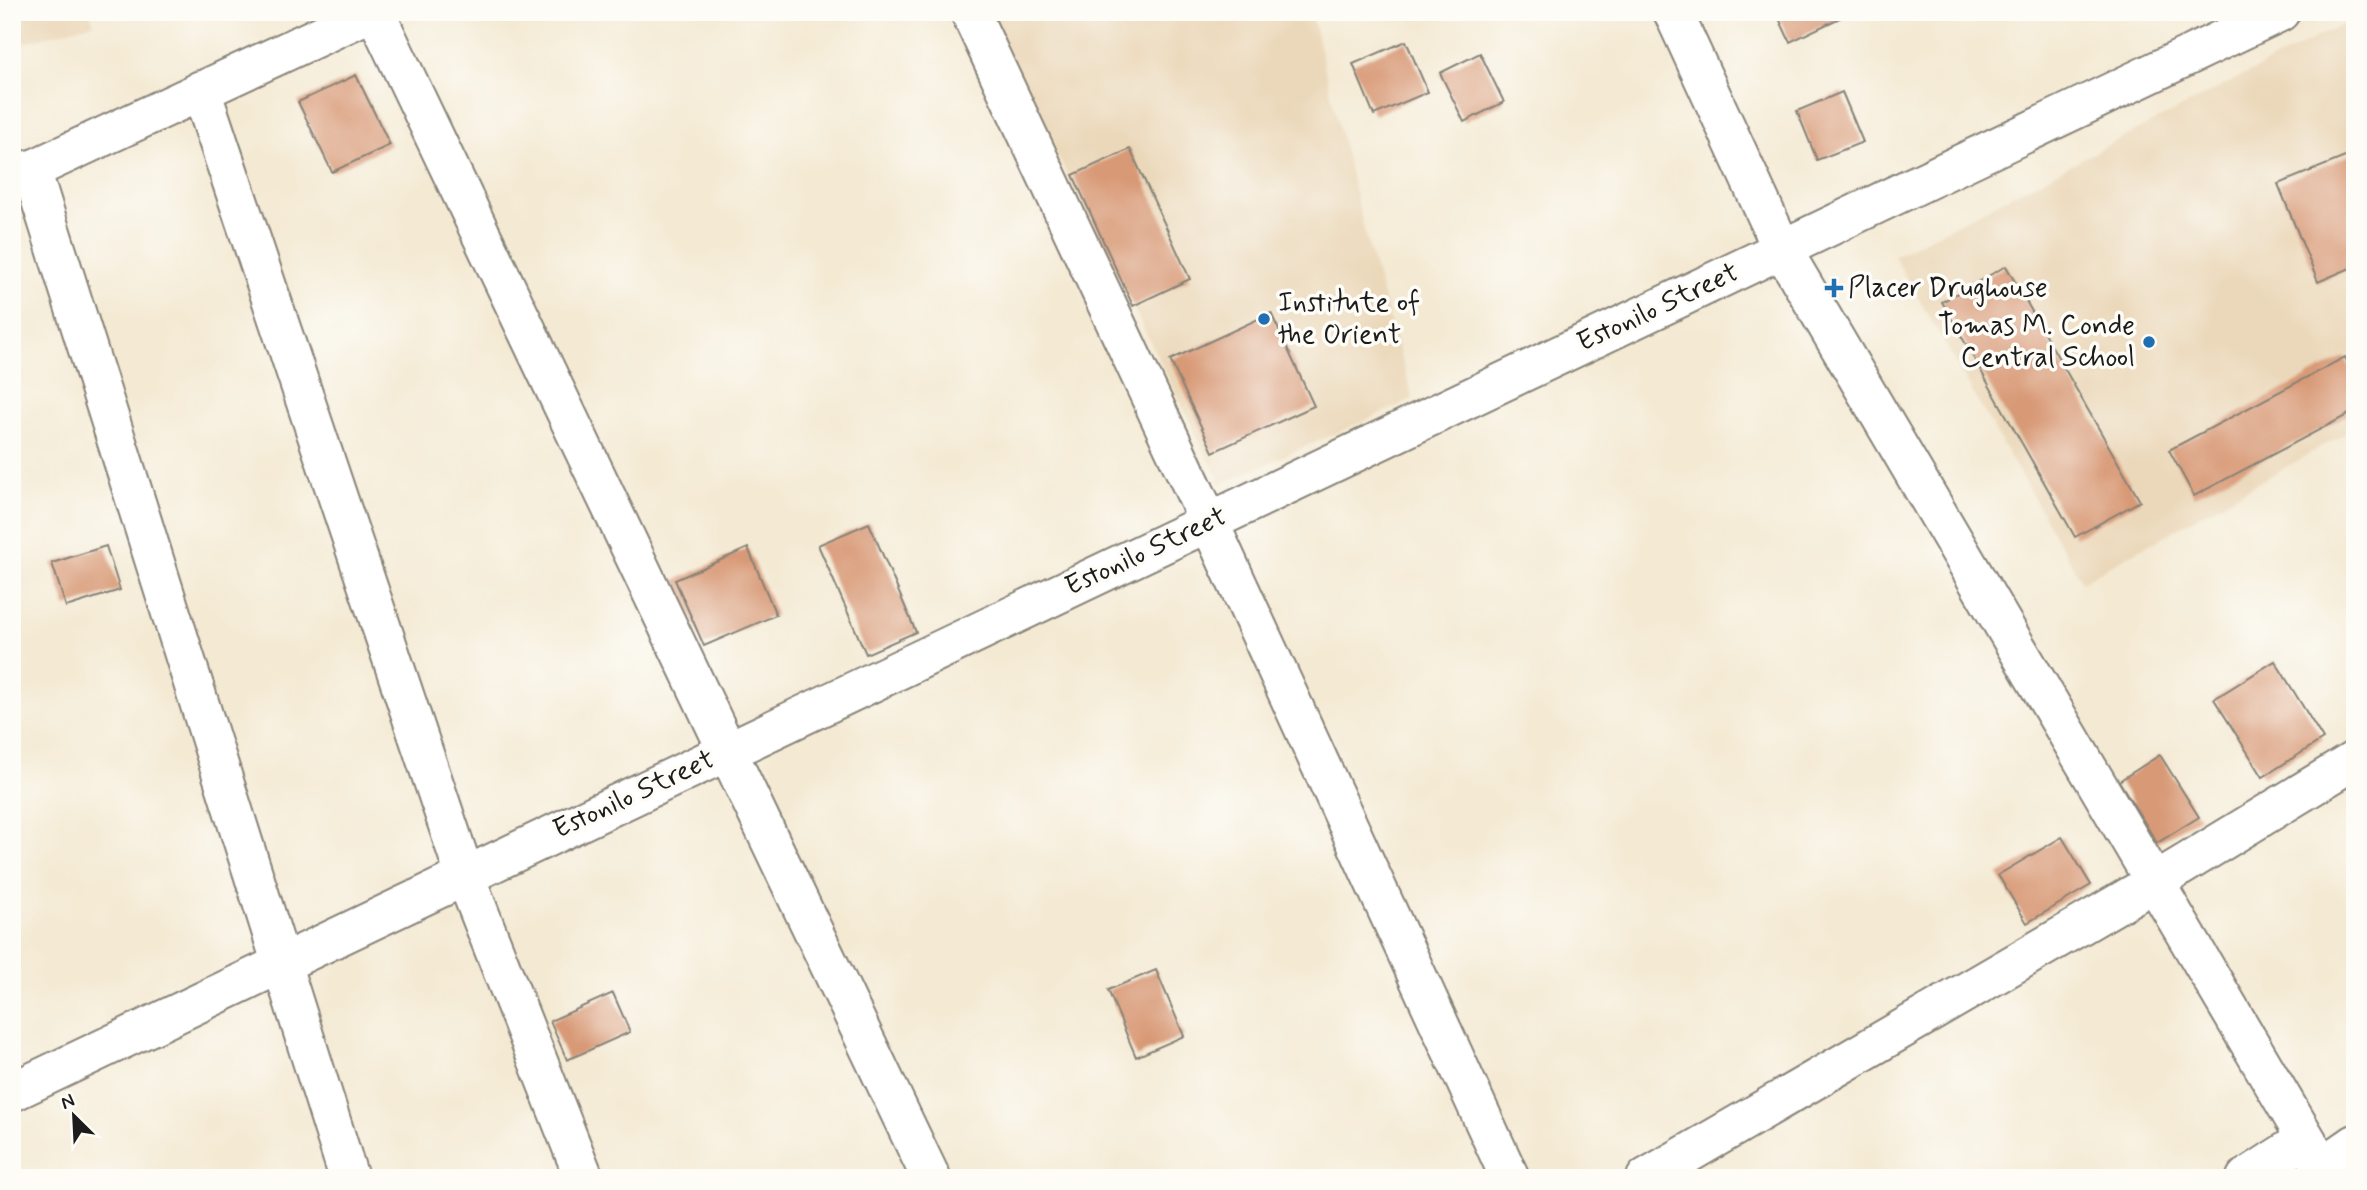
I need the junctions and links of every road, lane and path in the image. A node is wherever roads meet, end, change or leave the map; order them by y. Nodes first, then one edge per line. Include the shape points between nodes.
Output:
1 (373, 12) edge
2 (970, 12) edge
3 (1673, 12) edge
4 (2280, 12) edge
5 (201, 90) junction
6 (22, 174) edge
7 (1782, 249) junction
8 (1209, 523) junction
9 (727, 751) junction
10 (2355, 760) edge
11 (465, 876) junction
12 (2155, 882) junction
13 (282, 963) junction
14 (12, 1091) edge
15 (2355, 1144) edge
16 (2319, 1161) edge
17 (349, 1178) edge
18 (584, 1178) edge
19 (931, 1178) edge
20 (1510, 1178) edge
21 (1646, 1178) edge
22 (2246, 1178) edge

1 - 5 street
1 - 9 street
2 - 8 street
3 - 7 street
4 - 7 street, Estonilo Street
5 - 6 street
5 - 11 street
6 - 13 street
7 - 8 street, Estonilo Street
7 - 12 street
8 - 9 street, Estonilo Street
8 - 20 street
9 - 11 street, Estonilo Street
9 - 19 street
10 - 12 street
11 - 13 street, Estonilo Street
11 - 18 street
12 - 16 street
12 - 21 street
13 - 14 street, Estonilo Street
13 - 17 street
15 - 16 street
16 - 22 street

